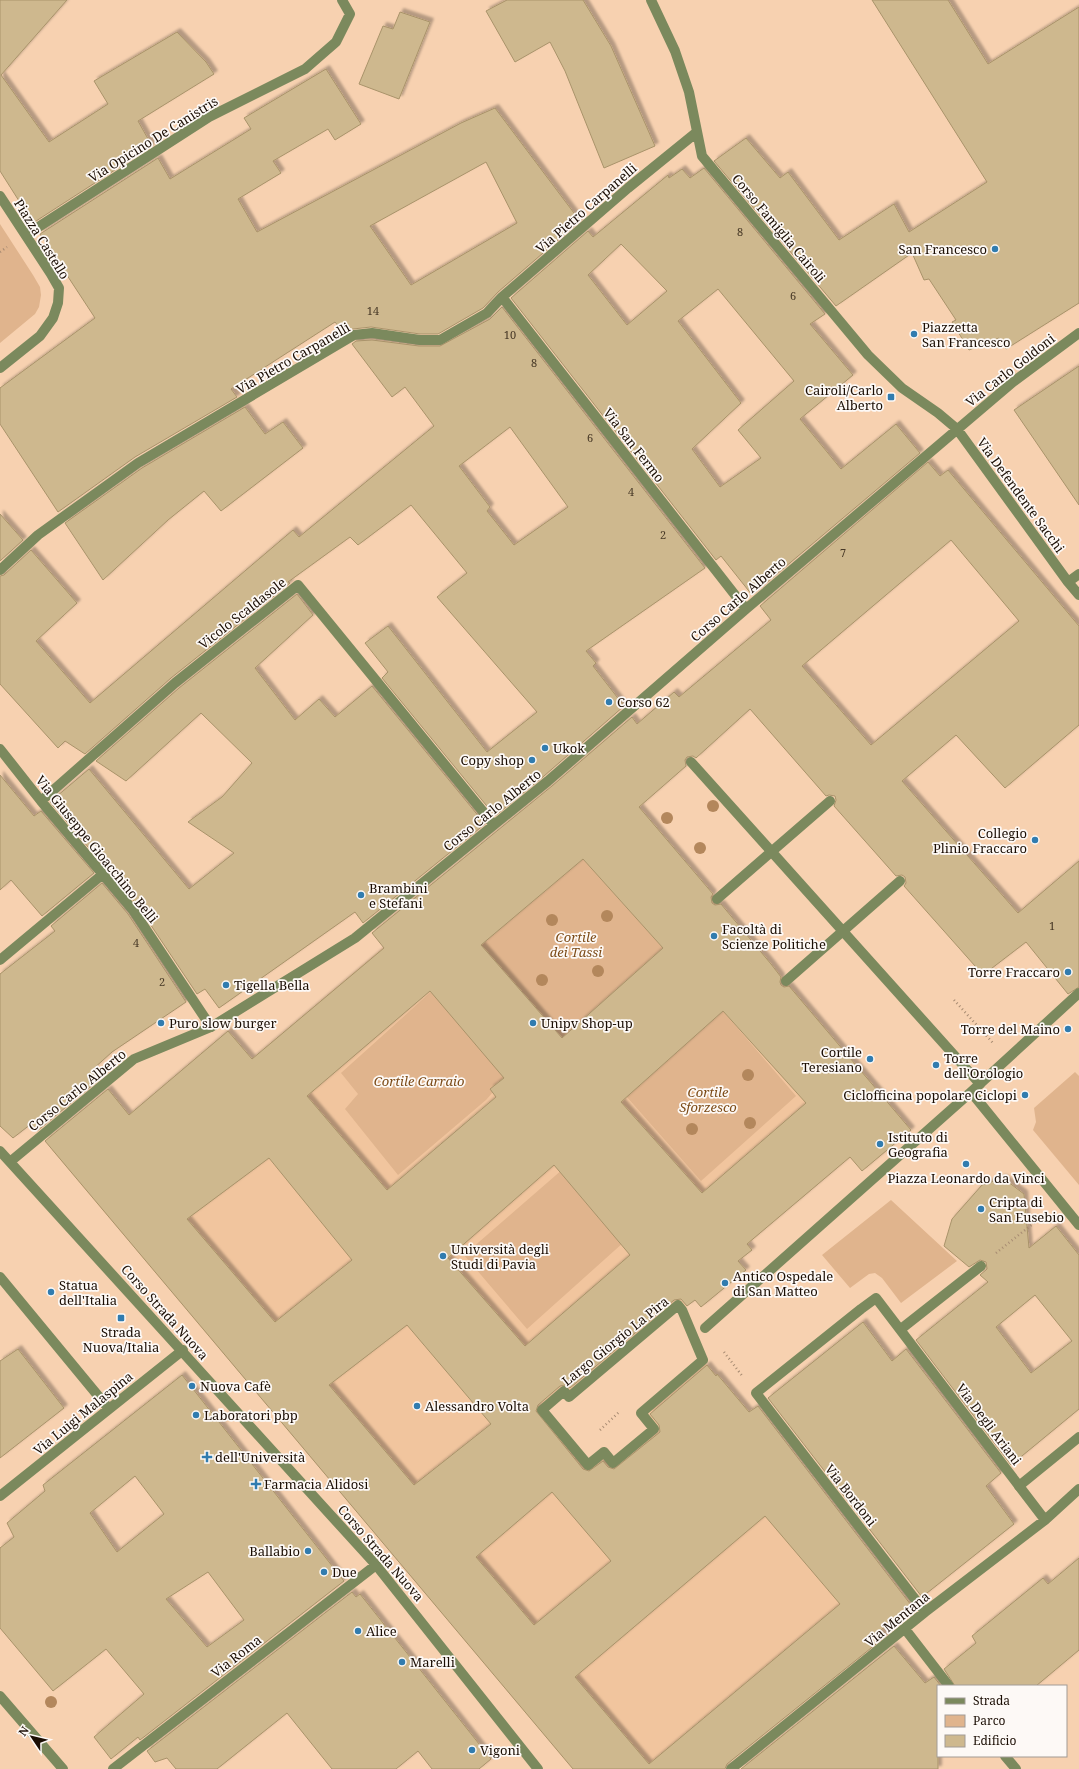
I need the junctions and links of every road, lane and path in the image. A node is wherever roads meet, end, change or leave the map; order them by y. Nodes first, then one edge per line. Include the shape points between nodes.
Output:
1 (342, 0) edge
2 (651, 0) edge
3 (697, 132) junction
4 (0, 196) edge
5 (26, 235) junction
6 (502, 297) junction
7 (1079, 333) edge
8 (0, 368) edge
9 (957, 429) junction
10 (0, 570) edge
11 (1079, 574) edge
12 (1068, 582) junction
13 (1079, 595) edge
14 (746, 608) junction
15 (0, 748) edge
16 (691, 762) dead end
17 (41, 801) junction
18 (830, 801) dead end
19 (494, 825) junction
20 (771, 852) junction
21 (103, 874) junction
22 (900, 881) dead end
23 (717, 899) dead end
24 (842, 932) junction
25 (0, 960) edge
26 (786, 981) dead end
27 (1079, 992) edge
28 (954, 1000) dead end
29 (211, 1027) junction
30 (1008, 1058) junction
31 (980, 1084) junction
32 (971, 1092) junction
33 (0, 1151) edge
34 (11, 1162) junction
35 (1060, 1202) junction
36 (1079, 1225) edge
37 (981, 1266) joint
38 (0, 1277) edge
39 (705, 1328) joint
40 (901, 1329) junction
41 (183, 1350) junction
42 (756, 1393) junction
43 (109, 1409) junction
44 (1079, 1437) edge
45 (613, 1463) joint
46 (1019, 1486) junction
47 (1079, 1489) edge
48 (0, 1496) edge
49 (1045, 1520) junction
50 (376, 1565) junction
51 (925, 1612) junction
52 (905, 1629) junction
53 (948, 1685) edge
54 (0, 1696) edge
55 (1006, 1757) edge
56 (63, 1769) edge
57 (114, 1769) edge
58 (538, 1769) edge
59 (731, 1769) edge
60 (1016, 1769) edge

1 - 5 street, Via Opicino De Canistris via 350,14 336,42 305,69 209,117
2 - 3 street, Corso Famiglia Cairoli via 675,51 689,92
3 - 6 street, Via Pietro Carpanelli
3 - 9 street, Corso Famiglia Cairoli via 702,156 868,355 902,388
4 - 5 street, Piazza Castello
5 - 8 street, Piazza Castello via 59,288 58,303 53,318 40,336
6 - 10 street, Via Pietro Carpanelli via 487,313 440,340 420,340 372,332 354,335 138,464 38,535
6 - 14 street, Via San Fermo
7 - 9 street, Via Carlo Goldoni via 1013,382
9 - 12 street, Via Defendente Sacchi
9 - 14 street, Corso Carlo Alberto
11 - 12 street
12 - 13 street, Via Defendente Sacchi
14 - 19 street, Corso Carlo Alberto via 548,782
15 - 17 street, Via Giuseppe Gioacchino Belli
16 - 20 street
17 - 19 street, Vicolo Scaldasole via 175,683 298,585
17 - 21 street, Via Giuseppe Gioacchino Belli
18 - 20 street
19 - 29 street, Corso Carlo Alberto via 355,938
20 - 23 street
20 - 24 street
21 - 25 street
21 - 29 street, Via Giuseppe Gioacchino Belli via 133,910
22 - 24 street
24 - 26 street
24 - 31 street
27 - 30 street
28 - 30 path
29 - 34 street, Corso Carlo Alberto via 134,1059
30 - 31 street
31 - 32 street
32 - 35 street
32 - 39 street
33 - 34 street, Corso Strada Nuova
34 - 41 street, Corso Strada Nuova
35 - 36 street
35 - 37 path
37 - 40 street
38 - 43 street
39 - 42 path
40 - 42 street, Via Degli Ariani via 876,1298
40 - 46 street, Via Degli Ariani
41 - 43 street, Via Luigi Malaspina
41 - 50 street, Corso Strada Nuova
42 - 51 street, Via Bordoni
43 - 48 street, Via Luigi Malaspina
44 - 46 street
45 - 45 street, Largo Giorgio La Pira via 654,1429 640,1413 703,1360 678,1305 569,1398 564,1391 542,1410 588,1465 604,1452
46 - 49 street, Via Degli Ariani
47 - 49 street, Via Mentana
49 - 51 street, Via Mentana
50 - 57 street, Via Roma
50 - 58 street, Corso Strada Nuova
51 - 52 street, Via Mentana
52 - 53 street
52 - 59 street, Via Mentana
54 - 56 street
55 - 60 street

